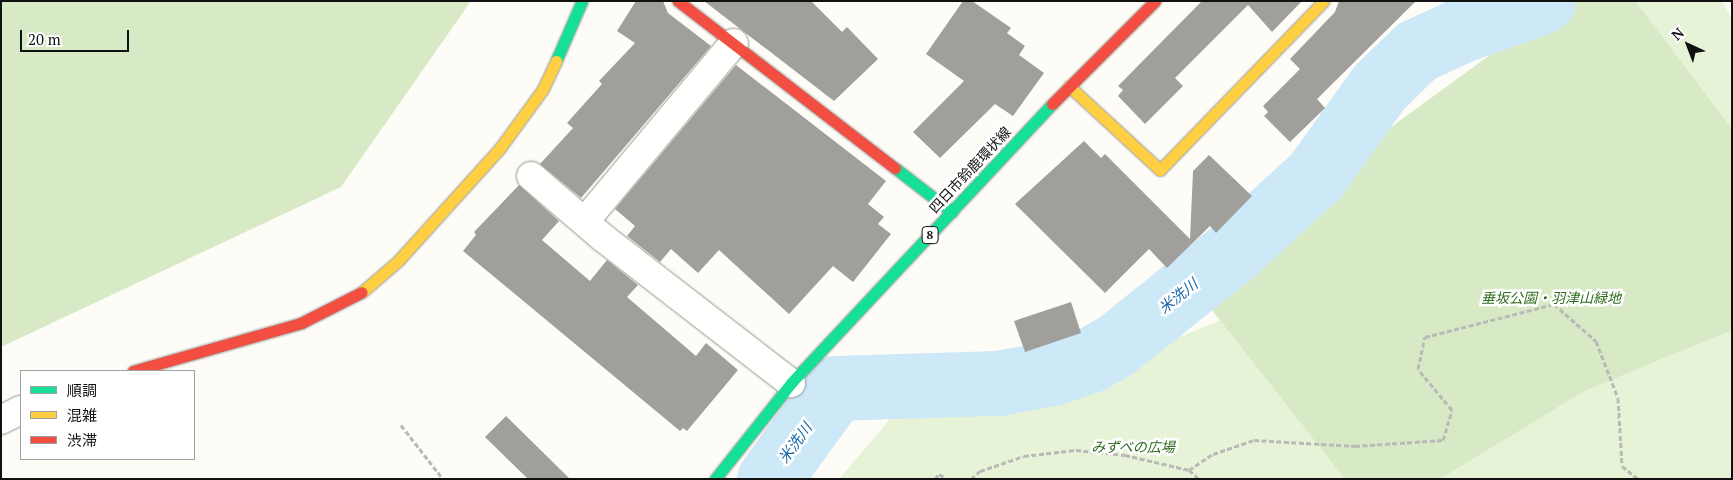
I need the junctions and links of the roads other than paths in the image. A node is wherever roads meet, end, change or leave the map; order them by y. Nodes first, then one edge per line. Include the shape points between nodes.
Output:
1 (582, 1) edge
2 (678, 1) edge
3 (1155, 1) edge
4 (1324, 1) edge
5 (734, 43) junction
6 (1069, 86) junction
7 (532, 176) dead end
8 (952, 212) junction
9 (585, 221) junction
10 (136, 370) edge
11 (791, 383) junction
12 (20, 410) edge
13 (1, 420) edge
14 (715, 479) edge

1 - 10 street via 543,89 500,148 398,260 365,290 301,323
2 - 5 street
3 - 6 street, 四日市鈴鹿環状線 / 8
4 - 6 street via 1160,170
5 - 8 street
5 - 9 street
6 - 8 street, 四日市鈴鹿環状線 / 8
7 - 9 street
8 - 11 street, 四日市鈴鹿環状線 / 8
9 - 11 street
11 - 14 street, 四日市鈴鹿環状線 / 8
12 - 13 street

